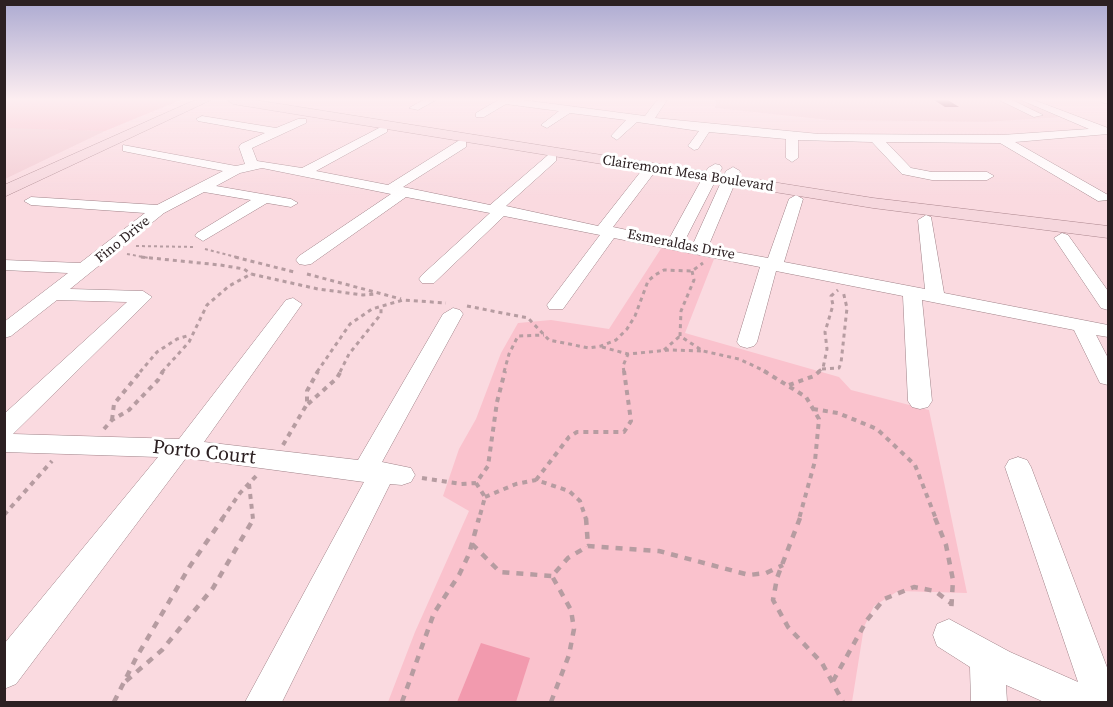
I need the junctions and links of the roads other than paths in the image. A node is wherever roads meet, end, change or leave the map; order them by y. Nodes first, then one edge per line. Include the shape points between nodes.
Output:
1 (114, 133) edge
2 (133, 133) edge
3 (275, 133) edge
4 (377, 133) edge
5 (449, 133) edge
6 (474, 133) edge
7 (620, 133) edge
8 (703, 133) edge
9 (760, 133) edge
10 (1093, 133) edge
11 (617, 136) dead end
12 (792, 136) junction
13 (1002, 139) junction
14 (878, 140) junction
15 (462, 144) dead end
16 (694, 146) dead end
17 (127, 148) dead end
18 (552, 158) dead end
19 (792, 158) dead end
20 (252, 165) junction
21 (236, 170) junction
22 (306, 171) junction
23 (647, 173) dead end
24 (712, 173) junction
25 (731, 176) junction
26 (987, 176) dead end
27 (4, 182) edge
28 (199, 187) junction
29 (398, 189) junction
30 (4, 192) edge
31 (1103, 198) dead end
32 (263, 199) junction
33 (796, 199) dead end
34 (31, 201) dead end
35 (291, 204) dead end
36 (499, 209) junction
37 (159, 210) junction
38 (926, 220) dead end
39 (1108, 221) edge
40 (607, 230) junction
41 (1108, 232) edge
42 (203, 236) dead end
43 (1062, 238) dead end
44 (675, 244) junction
45 (707, 250) junction
46 (305, 260) dead end
47 (772, 264) junction
48 (4, 265) edge
49 (87, 268) junction
50 (428, 279) dead end
51 (912, 291) junction
52 (54, 294) junction
53 (935, 296) junction
54 (293, 304) dead end
55 (1108, 304) edge
56 (556, 305) dead end
57 (456, 308) road end
58 (1081, 325) junction
59 (1108, 331) edge
60 (4, 332) edge
61 (747, 342) dead end
62 (1108, 378) edge
63 (920, 401) dead end
64 (4, 429) edge
65 (4, 442) edge
66 (182, 448) junction
67 (1018, 467) dead end
68 (383, 473) junction
69 (951, 620) road end
70 (987, 658) junction
71 (4, 672) edge
72 (263, 702) edge
73 (989, 702) edge
74 (1083, 702) edge
75 (1103, 702) edge

1 - 27 main road
2 - 30 main road
3 - 20 street via 245,147
4 - 22 street
5 - 24 main road, Clairemont Mesa Boulevard
6 - 24 main road, Clairemont Mesa Boulevard
7 - 11 street
8 - 16 street
9 - 12 street
10 - 13 street
12 - 14 street
12 - 19 street
13 - 14 street
13 - 31 street
14 - 26 street via 907,171 932,176
15 - 29 street
17 - 21 street
18 - 36 street
20 - 21 street, Fino Drive
20 - 22 street, Esmeraldas Drive
21 - 28 street, Fino Drive
22 - 29 street, Esmeraldas Drive
23 - 40 street
24 - 25 main road, Clairemont Mesa Boulevard
24 - 44 street
25 - 39 main road, Clairemont Mesa Boulevard
25 - 41 main road, Clairemont Mesa Boulevard via 990,219
25 - 45 street
28 - 32 street
28 - 37 street, Fino Drive
29 - 36 street, Esmeraldas Drive
29 - 46 street
32 - 35 street
32 - 42 street
33 - 47 street
34 - 37 street
36 - 40 street, Esmeraldas Drive
36 - 50 street
37 - 49 street, Fino Drive
38 - 53 street
40 - 44 street, Esmeraldas Drive
40 - 56 street
43 - 55 street
44 - 45 street, Esmeraldas Drive
45 - 47 street, Esmeraldas Drive
47 - 51 street, Esmeraldas Drive
47 - 61 street
48 - 49 street
49 - 52 street, Fino Drive
51 - 53 street, Esmeraldas Drive
51 - 63 street
52 - 60 street, Fino Drive
52 - 64 street via 143,297
53 - 58 street, Esmeraldas Drive
54 - 66 street
57 - 68 street
58 - 59 street, Esmeraldas Drive
58 - 62 street
65 - 66 street, Porto Court
66 - 68 street, Porto Court
66 - 71 street
67 - 75 street
68 - 72 street
69 - 70 street
70 - 73 street
70 - 74 street

